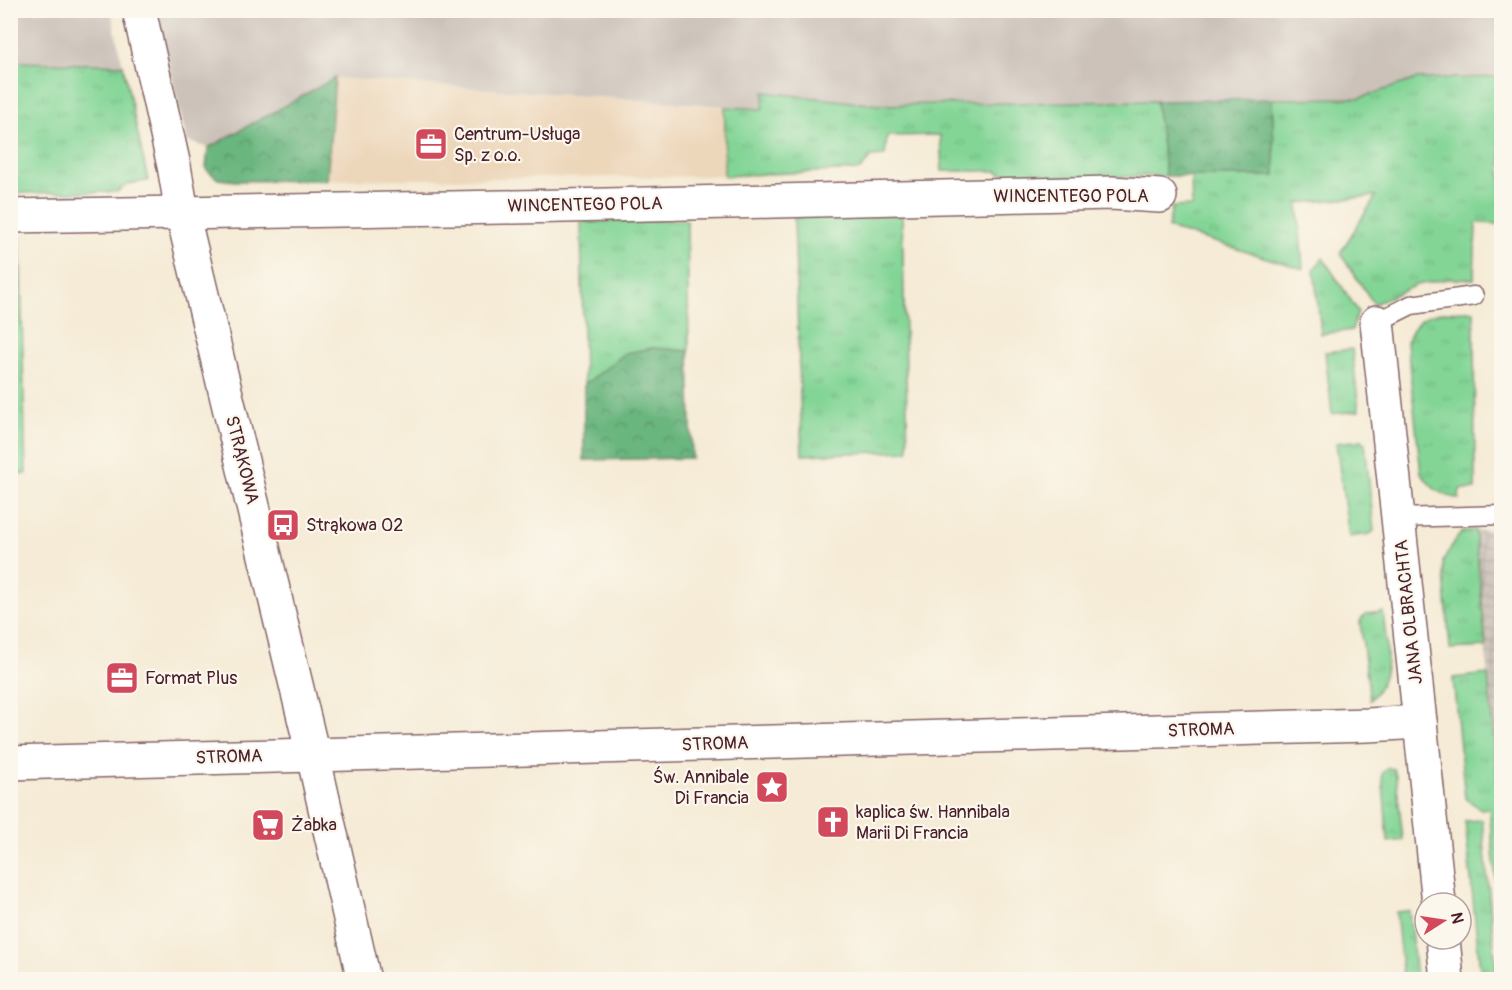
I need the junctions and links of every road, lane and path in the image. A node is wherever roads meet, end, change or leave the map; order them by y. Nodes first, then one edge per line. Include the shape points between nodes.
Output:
1 (139, 10) edge
2 (1160, 196) dead end
3 (182, 212) junction
4 (10, 216) edge
5 (1474, 296) dead end
6 (1377, 322) joint
7 (1502, 515) edge
8 (1399, 518) junction
9 (1420, 722) junction
10 (313, 755) junction
11 (10, 763) edge
12 (1438, 891) edge
13 (1444, 951) edge
14 (364, 980) edge
15 (1447, 980) edge

1 - 3 street, STRĄKOWA
2 - 3 street, WINCENTEGO POLA via 1100,193
3 - 4 street, WINCENTEGO POLA
3 - 10 street, STRĄKOWA
5 - 6 lane via 1411,304
6 - 8 street, JANA OLBRACHTA
7 - 8 lane
8 - 9 street, JANA OLBRACHTA
9 - 10 street, STROMA
9 - 12 street, JANA OLBRACHTA
10 - 11 street, STROMA
10 - 14 street, STRĄKOWA
13 - 15 street

